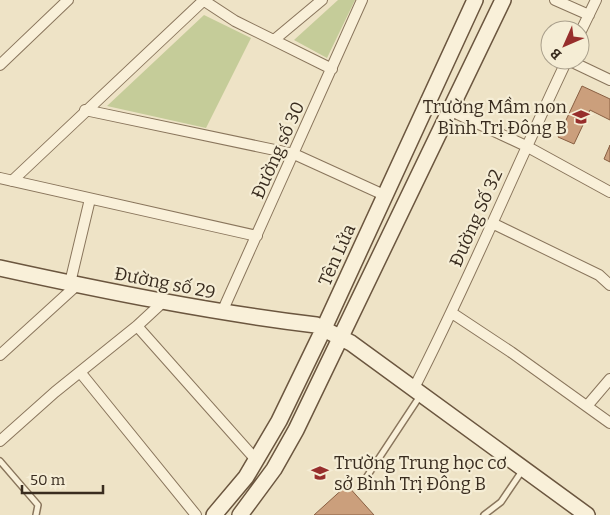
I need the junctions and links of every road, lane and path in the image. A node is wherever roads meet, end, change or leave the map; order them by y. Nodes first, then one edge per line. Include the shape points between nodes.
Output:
1 (68, 0) edge
2 (203, 0) edge
3 (322, 0) edge
4 (362, 0) edge
5 (475, 0) edge
6 (503, 0) edge
7 (555, 0) edge
8 (596, 0) edge
9 (589, 15) junction
10 (586, 20) edge
11 (274, 40) junction
12 (0, 65) edge
13 (332, 69) junction
14 (563, 70) edge
15 (589, 70) edge
16 (610, 80) edge
17 (85, 110) junction
18 (449, 110) junction
19 (526, 146) junction
20 (294, 154) junction
21 (0, 178) edge
22 (12, 181) junction
23 (610, 192) edge
24 (384, 195) junction
25 (90, 199) junction
26 (492, 223) junction
27 (257, 236) junction
28 (0, 268) edge
29 (73, 284) junction
30 (610, 285) edge
31 (164, 301) junction
32 (222, 312) junction
33 (452, 313) junction
34 (137, 326) junction
35 (324, 328) junction
36 (341, 337) junction
37 (0, 354) edge
38 (80, 372) junction
39 (610, 379) edge
40 (418, 391) junction
41 (587, 406) junction
42 (610, 423) edge
43 (0, 441) edge
44 (0, 461) edge
45 (257, 461) junction
46 (524, 469) junction
47 (362, 484) dead end
48 (36, 515) edge
49 (196, 515) edge
50 (214, 515) edge
51 (240, 515) edge
52 (484, 515) edge
53 (587, 515) edge

1 - 12 street
2 - 11 street via 235,21
2 - 17 street
3 - 11 street
4 - 13 street, Đường số 30
5 - 24 main road, Tên Lửa
6 - 18 main road
7 - 9 street
8 - 9 street
9 - 10 street
11 - 13 street
13 - 20 street, Đường số 30
14 - 19 street, Đường Số 32
15 - 16 street
17 - 20 street
17 - 22 street
18 - 19 street
18 - 36 main road
19 - 23 street
19 - 26 street, Đường Số 32
20 - 24 street
20 - 27 street, Đường số 30
21 - 22 street
22 - 25 street
24 - 35 main road, Tên Lửa
25 - 27 street
25 - 29 street
26 - 30 street via 599,275
26 - 33 street, Đường Số 32
27 - 32 street, Đường số 30
28 - 29 main road, Đường số 29
29 - 31 main road, Đường số 29
29 - 37 street
31 - 32 main road, Đường số 29
31 - 34 street
32 - 35 main road, Đường số 29
33 - 40 street, Đường Số 32
33 - 41 street
34 - 38 street
34 - 45 street
35 - 36 main road, Đường số 29
35 - 45 main road, Tên Lửa
36 - 40 main road
36 - 51 main road via 286,450
38 - 43 street
38 - 49 street
39 - 41 street
40 - 46 main road
40 - 47 lane
41 - 42 street
44 - 48 lane via 38,505
45 - 50 main road, Tên Lửa
46 - 52 lane via 501,502
46 - 53 main road

